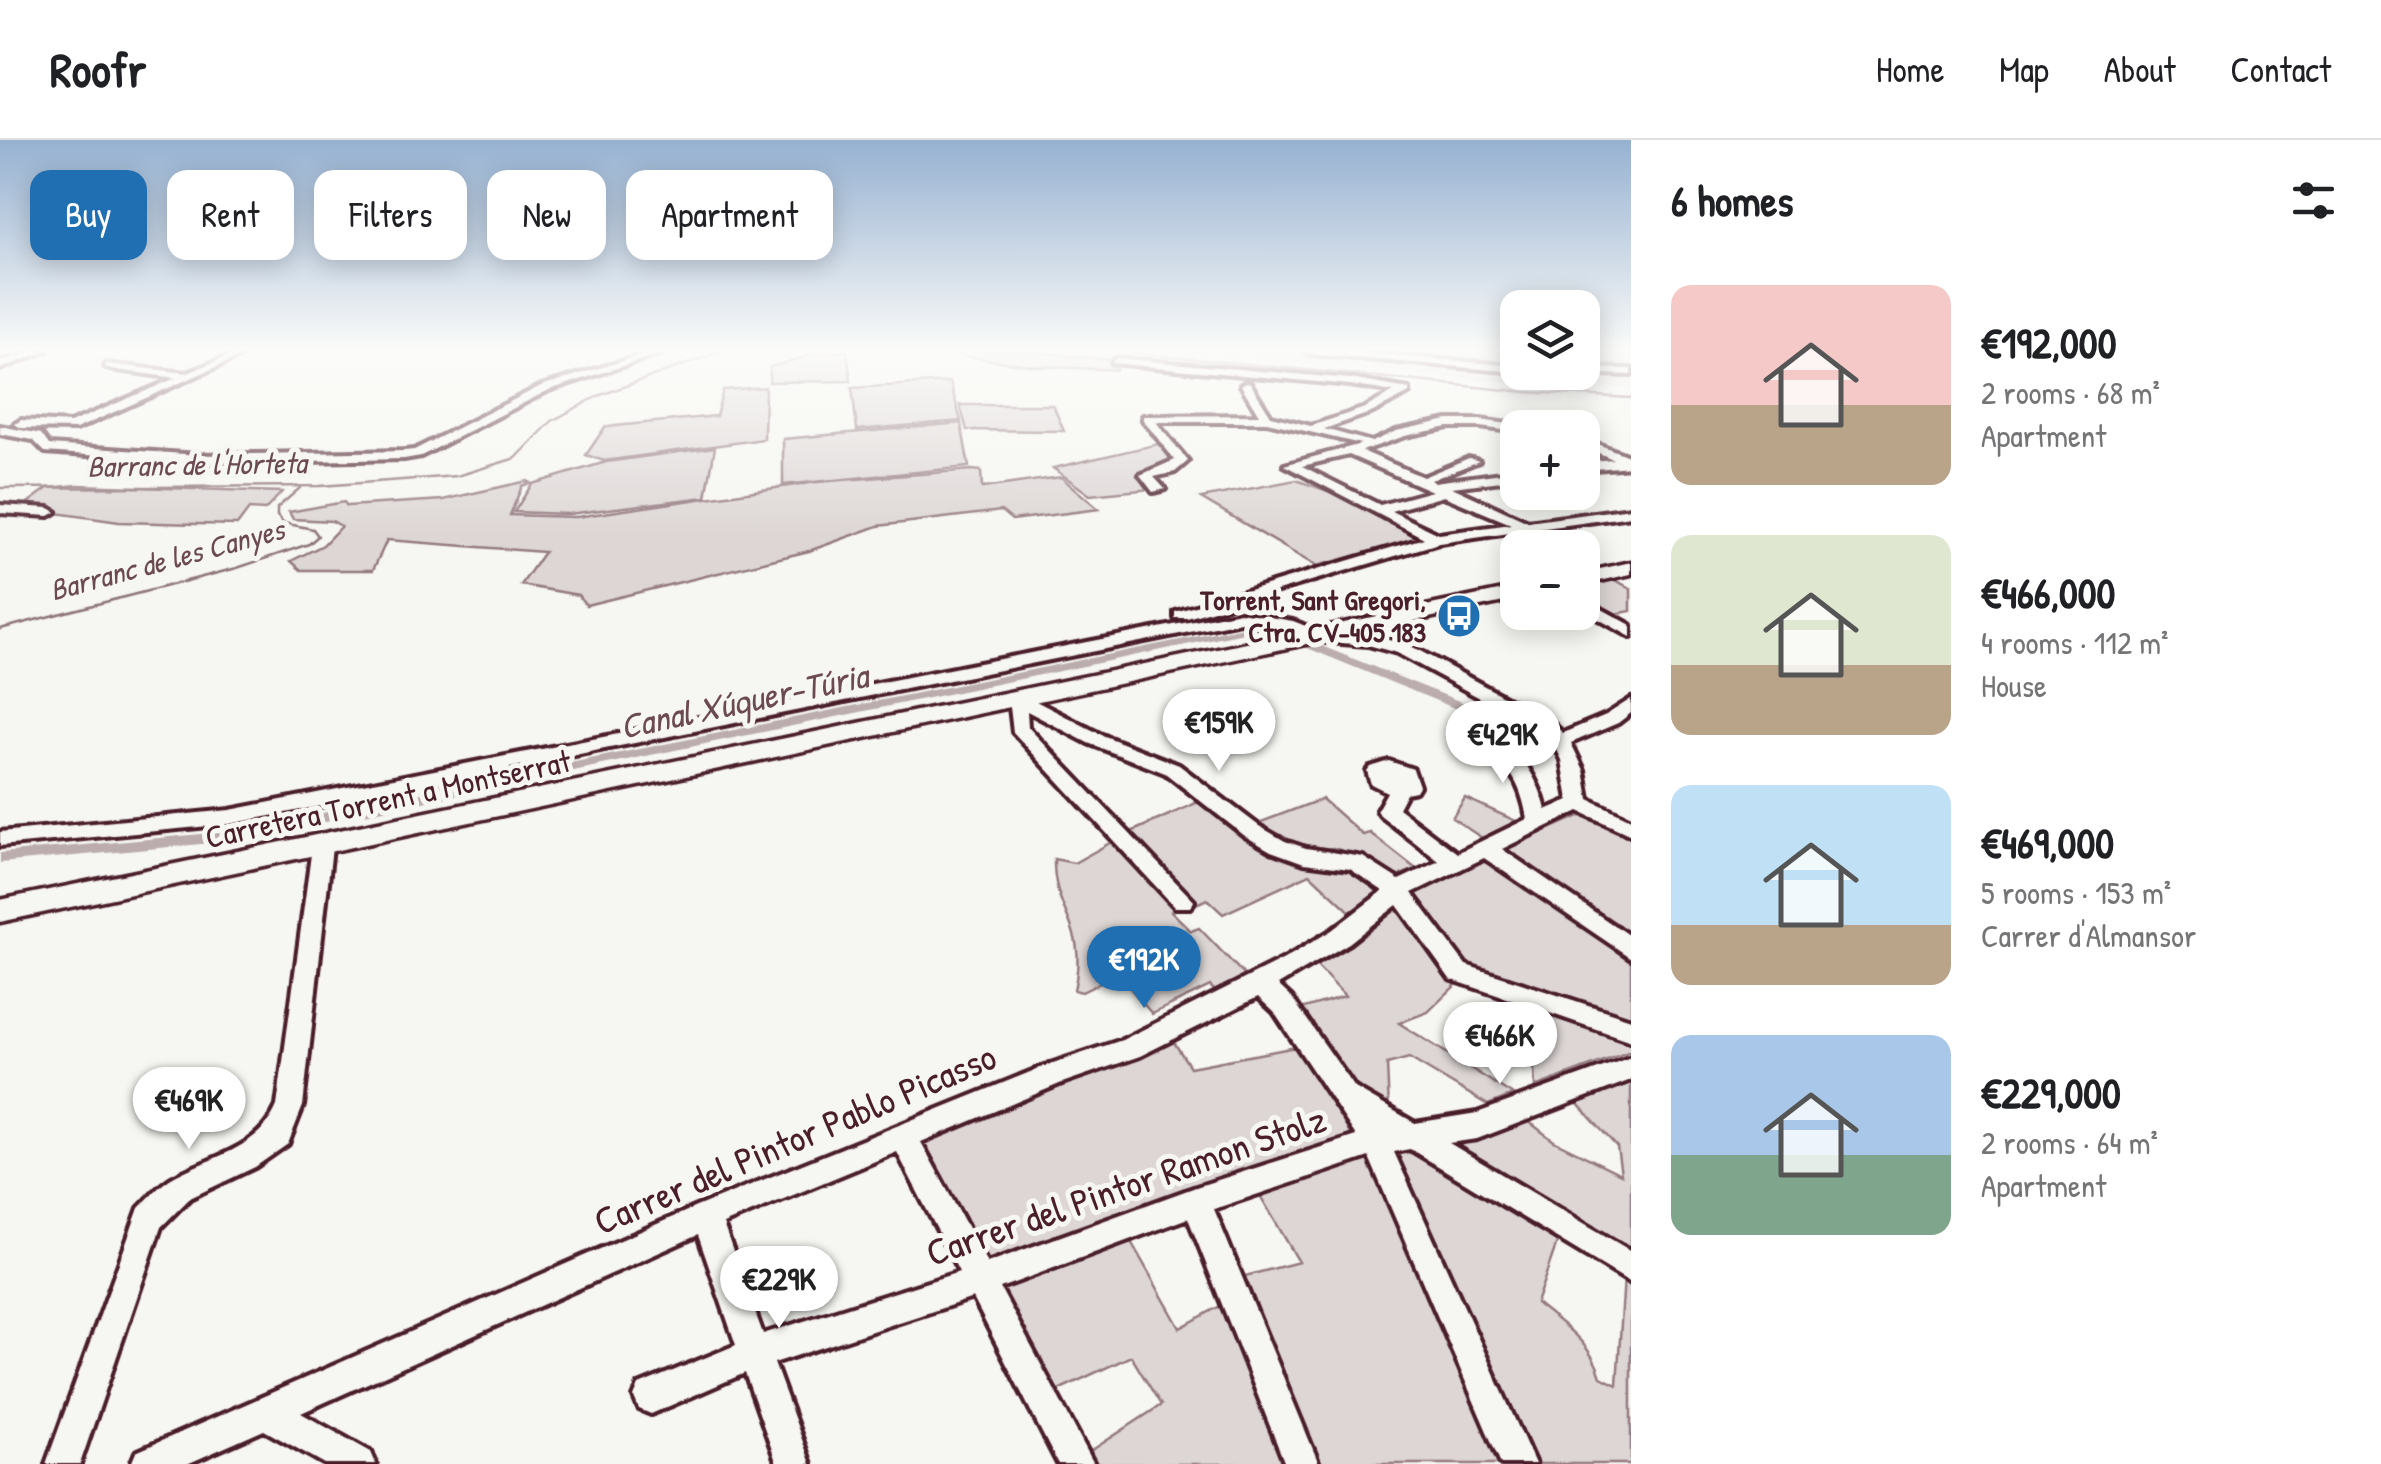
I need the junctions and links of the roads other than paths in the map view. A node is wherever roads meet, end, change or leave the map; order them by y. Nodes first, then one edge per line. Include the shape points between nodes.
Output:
1 (105, 413) edge
2 (495, 413) edge
3 (1264, 413) edge
4 (1361, 413) edge
5 (1267, 418) junction
6 (0, 419) edge
7 (1500, 426) edge
8 (1312, 429) junction
9 (0, 430) edge
10 (1378, 444) junction
11 (1600, 449) edge
12 (1350, 451) junction
13 (1473, 461) dead end
14 (1630, 461) edge
15 (1600, 464) edge
16 (1500, 476) edge
17 (1436, 485) junction
18 (1158, 490) dead end
19 (0, 509) edge
20 (1382, 509) junction
21 (49, 512) dead end
22 (1631, 512) edge
23 (1523, 525) junction
24 (1437, 539) junction
25 (1631, 568) edge
26 (1600, 575) edge
27 (1500, 597) edge
28 (1600, 614) edge
29 (1631, 618) edge
30 (1613, 622) junction
31 (1374, 623) junction
32 (1631, 632) edge
33 (1124, 638) junction
34 (1305, 638) junction
35 (1402, 649) junction
36 (1018, 700) junction
37 (1631, 704) edge
38 (1481, 738) dead end
39 (1562, 740) junction
40 (1399, 788) dead end
41 (1579, 803) junction
42 (1538, 823) junction
43 (1631, 828) edge
44 (0, 838) edge
45 (322, 846) junction
46 (1487, 848) junction
47 (1454, 862) junction
48 (1398, 890) junction
49 (1182, 901) dead end
50 (0, 911) edge
51 (1631, 949) edge
52 (1260, 984) junction
53 (1631, 1030) edge
54 (1631, 1068) edge
55 (1340, 1093) junction
56 (903, 1135) junction
57 (1416, 1138) junction
58 (1376, 1142) junction
59 (1196, 1201) junction
60 (706, 1217) junction
61 (1631, 1268) edge
62 (980, 1280) junction
63 (754, 1353) junction
64 (652, 1397) dead end
65 (262, 1411) junction
66 (63, 1464) edge
67 (148, 1464) edge
68 (359, 1464) edge
69 (794, 1464) edge
70 (1077, 1464) edge
71 (1302, 1464) edge
72 (1518, 1464) edge

1 - 6 street via 66,430
2 - 9 street via 404,454 200,459 45,448 37,437
3 - 5 street
4 - 8 street
5 - 8 street
5 - 18 street via 1147,418 1182,461 1146,475
7 - 10 street via 1440,423
8 - 10 street
10 - 12 street
11 - 14 street
12 - 17 street
12 - 20 street via 1290,466
13 - 17 street
14 - 15 street
16 - 17 street
17 - 20 street
17 - 23 street
19 - 21 street
20 - 24 street
22 - 23 street
23 - 24 street
24 - 33 street via 1127,629
25 - 26 main road
27 - 31 main road, Carretera Torrent a Montserrat
28 - 30 street
29 - 30 street
30 - 32 street
31 - 34 main road, Carretera Torrent a Montserrat
31 - 35 street
33 - 34 street via 1240,617 1292,626
33 - 44 street via 230,817
34 - 35 street via 1368,640
34 - 36 main road, Carretera Torrent a Montserrat
35 - 39 street
36 - 45 main road, Carretera Torrent a Montserrat
36 - 48 street via 1172,769 1278,846 1355,862
36 - 49 street via 1026,736
37 - 39 street
38 - 42 street via 1516,760 1531,783
39 - 41 street via 1578,779
40 - 47 street via 1387,810
41 - 42 street, Carrer del Pintor Pablo Picasso
41 - 43 street
42 - 46 street, Carrer del Pintor Pablo Picasso
45 - 50 main road, Carretera Torrent a Montserrat
45 - 66 street via 290,1106 278,1135 246,1158 180,1188 149,1218
46 - 47 street, Carrer del Pintor Pablo Picasso
46 - 51 street
47 - 48 street, Carrer del Pintor Pablo Picasso
48 - 52 street, Carrer del Pintor Pablo Picasso via 1388,906
48 - 53 street via 1458,972
52 - 55 street via 1283,1005
52 - 56 street, Carrer del Pintor Pablo Picasso via 1079,1071 1059,1072
54 - 57 street, Carrer del Pintor Ramon Stolz via 1477,1126
55 - 57 street
55 - 58 street
56 - 60 street, Carrer del Pintor Pablo Picasso
56 - 62 street
57 - 58 street, Carrer del Pintor Ramon Stolz
57 - 61 street
58 - 59 street, Carrer del Pintor Ramon Stolz
58 - 72 street
59 - 62 street, Carrer del Pintor Ramon Stolz
59 - 71 street
60 - 63 street
60 - 65 street, Carrer del Pintor Pablo Picasso
62 - 63 street, Carrer del Pintor Ramon Stolz
62 - 70 street
63 - 64 street, Carrer del Pintor Ramon Stolz
63 - 69 street
65 - 67 street, Carrer del Pintor Pablo Picasso
65 - 68 street

